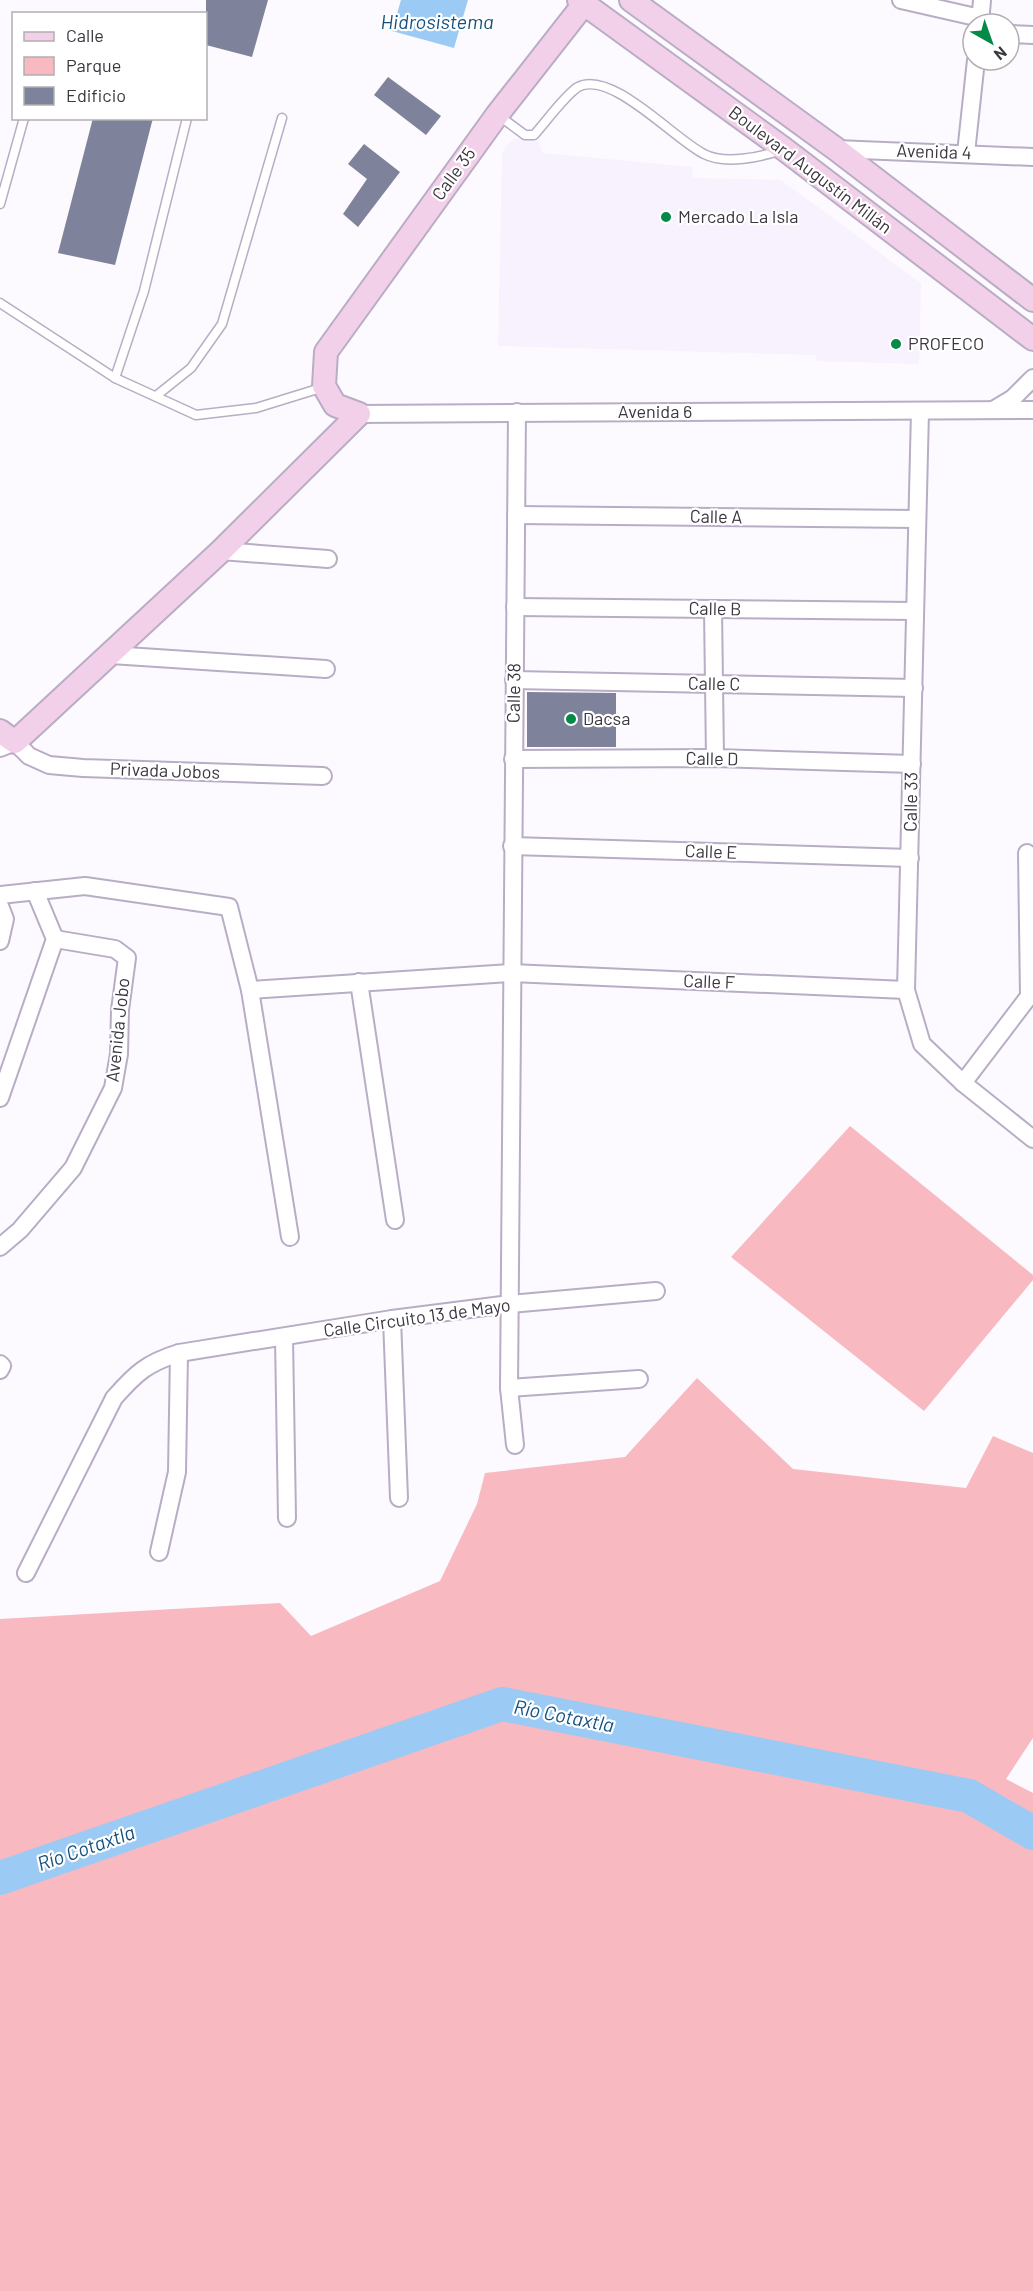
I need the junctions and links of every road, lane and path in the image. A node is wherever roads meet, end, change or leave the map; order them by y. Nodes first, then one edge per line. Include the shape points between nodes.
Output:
1 (632, 0) edge
2 (901, 0) edge
3 (583, 1) edge
4 (961, 16) edge
5 (975, 72) edge
6 (497, 115) junction
7 (282, 118) dead end
8 (23, 120) edge
9 (187, 120) edge
10 (784, 149) junction
11 (836, 149) junction
12 (966, 153) junction
13 (1033, 157) edge
14 (0, 204) edge
15 (1033, 300) edge
16 (0, 303) edge
17 (1033, 339) edge
18 (115, 378) junction
19 (1033, 378) edge
20 (324, 386) junction
21 (156, 396) junction
22 (992, 410) junction
23 (1033, 410) edge
24 (920, 411) junction
25 (517, 412) junction
26 (359, 414) junction
27 (516, 515) junction
28 (917, 519) junction
29 (221, 551) junction
30 (328, 559) dead end
31 (514, 607) junction
32 (713, 609) junction
33 (915, 611) junction
34 (111, 654) junction
35 (326, 669) dead end
36 (514, 680) junction
37 (714, 684) junction
38 (914, 688) junction
39 (5, 740) edge
40 (715, 758) junction
41 (513, 759) junction
42 (912, 764) junction
43 (323, 776) dead end
44 (512, 846) junction
45 (1027, 853) dead end
46 (910, 858) junction
47 (35, 891) junction
48 (0, 895) edge
49 (0, 906) edge
50 (55, 939) junction
51 (0, 941) edge
52 (511, 973) junction
53 (359, 982) junction
54 (250, 990) junction
55 (906, 990) junction
56 (1031, 994) edge
57 (963, 1083) junction
58 (0, 1098) edge
59 (1033, 1139) edge
60 (395, 1220) dead end
61 (290, 1237) dead end
62 (0, 1247) edge
63 (657, 1291) dead end
64 (510, 1304) junction
65 (392, 1319) junction
66 (284, 1338) junction
67 (179, 1353) junction
68 (639, 1379) dead end
69 (509, 1388) junction
70 (515, 1445) dead end
71 (399, 1498) dead end
72 (287, 1518) dead end
73 (159, 1552) dead end
74 (26, 1573) dead end

1 - 11 street, Boulevard Augustín Millán
2 - 4 street
3 - 6 street, Calle 35
3 - 10 street, Boulevard Augustín Millán
5 - 12 street
6 - 10 lane via 525,135 534,135 578,87 592,84 614,89 705,155 730,159 762,157
6 - 20 street, Calle 35 via 326,352
7 - 21 lane via 222,324 191,368
8 - 14 lane
9 - 18 lane via 144,291
10 - 17 street, Boulevard Augustín Millán
11 - 12 street, Avenida 4
11 - 15 street, Boulevard Augustín Millán
12 - 13 street, Avenida 4
16 - 18 lane
18 - 21 lane
19 - 22 street via 1013,398
20 - 21 lane via 256,408 196,415
20 - 26 street, Avenida 6 via 335,405
22 - 23 street, Avenida 6
22 - 24 street, Avenida 6
24 - 25 street, Avenida 6
24 - 28 street, Calle 33
25 - 26 street, Avenida 6
25 - 27 street, Calle 38
26 - 29 street
27 - 28 street, Calle A
27 - 31 street, Calle 38
28 - 33 street, Calle 33
29 - 30 street
29 - 34 street
31 - 32 street, Calle B
31 - 36 street, Calle 38
32 - 33 street, Calle B
32 - 37 street
33 - 38 street, Calle 33
34 - 35 street
34 - 39 street
36 - 37 street, Calle C
36 - 41 street, Calle 38
37 - 38 street, Calle C
37 - 40 street
38 - 42 street, Calle 33
39 - 43 street, Privada Jobos via 49,765
40 - 41 street, Calle D
40 - 42 street, Calle D
41 - 44 street, Calle 38
42 - 46 street, Calle 33
44 - 46 street, Calle E
44 - 52 street, Calle 38
45 - 56 street
46 - 55 street, Calle 33
47 - 48 street
47 - 50 street
47 - 54 street via 85,886 229,907
49 - 51 street via 5,919
50 - 58 street
50 - 62 street, Avenida Jobo via 115,949 127,958 113,1088 73,1168 20,1230
52 - 53 street, Calle F
52 - 55 street, Calle F
52 - 64 street, Calle 38
53 - 54 street, Calle F
53 - 60 street
54 - 61 street
55 - 57 street, Calle 33 via 922,1044
56 - 57 street
57 - 59 street, Calle 33
63 - 64 street, Calle Circuito 13 de Mayo
64 - 65 street, Calle Circuito 13 de Mayo
64 - 69 street, Calle 38
65 - 66 street, Calle Circuito 13 de Mayo
65 - 71 street
66 - 67 street, Calle Circuito 13 de Mayo
66 - 72 street
67 - 73 street via 177,1472
67 - 74 street, Calle Circuito 13 de Mayo via 155,1360 133,1376 114,1398
68 - 69 street
69 - 70 street, Calle 38

